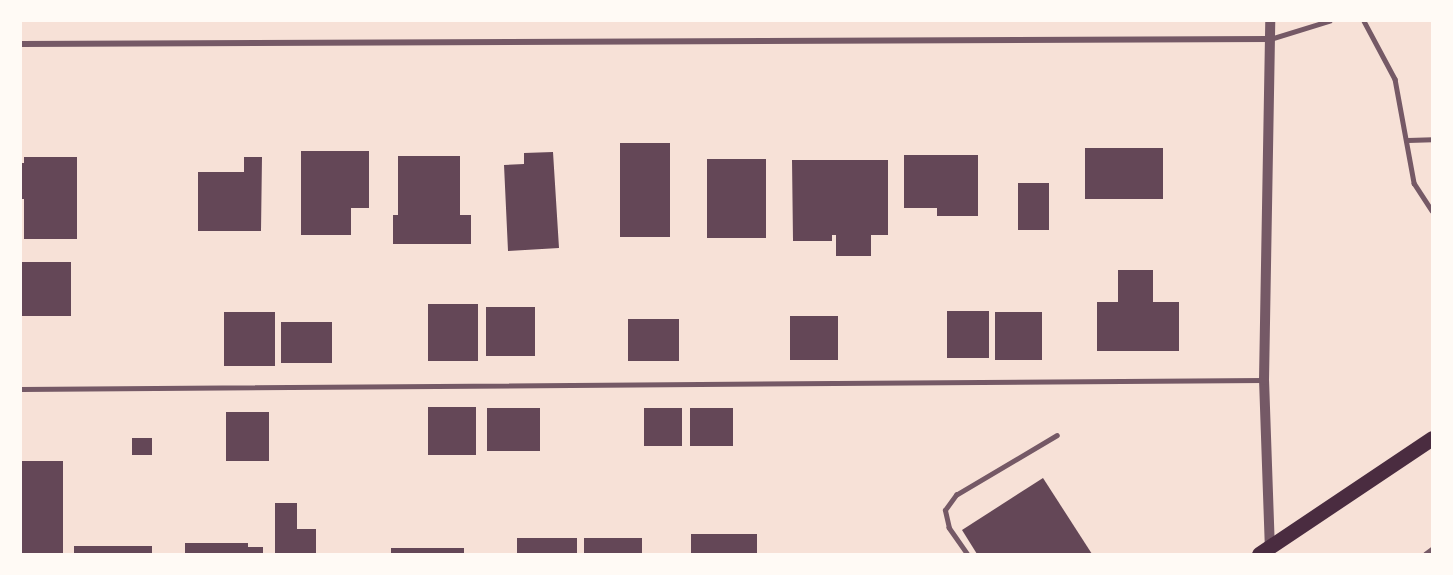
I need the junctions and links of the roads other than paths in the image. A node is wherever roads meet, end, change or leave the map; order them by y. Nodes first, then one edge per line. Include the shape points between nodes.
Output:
1 (1270, 21) edge
2 (1329, 21) edge
3 (1364, 21) edge
4 (1270, 39) junction
5 (21, 44) edge
6 (1432, 139) edge
7 (1408, 140) junction
8 (1432, 211) edge
9 (1264, 380) junction
10 (21, 388) edge
11 (1057, 435) dead end
12 (1432, 438) edge
13 (1432, 549) edge
14 (1267, 552) edge
15 (967, 554) edge
16 (1425, 554) edge

1 - 4 street
2 - 4 lane
3 - 7 lane via 1395,79
4 - 5 street
4 - 9 street
6 - 7 lane
7 - 8 lane via 1414,183
9 - 10 lane
9 - 14 street
11 - 15 lane via 956,495 945,510 949,528
12 - 14 main road
13 - 16 lane

